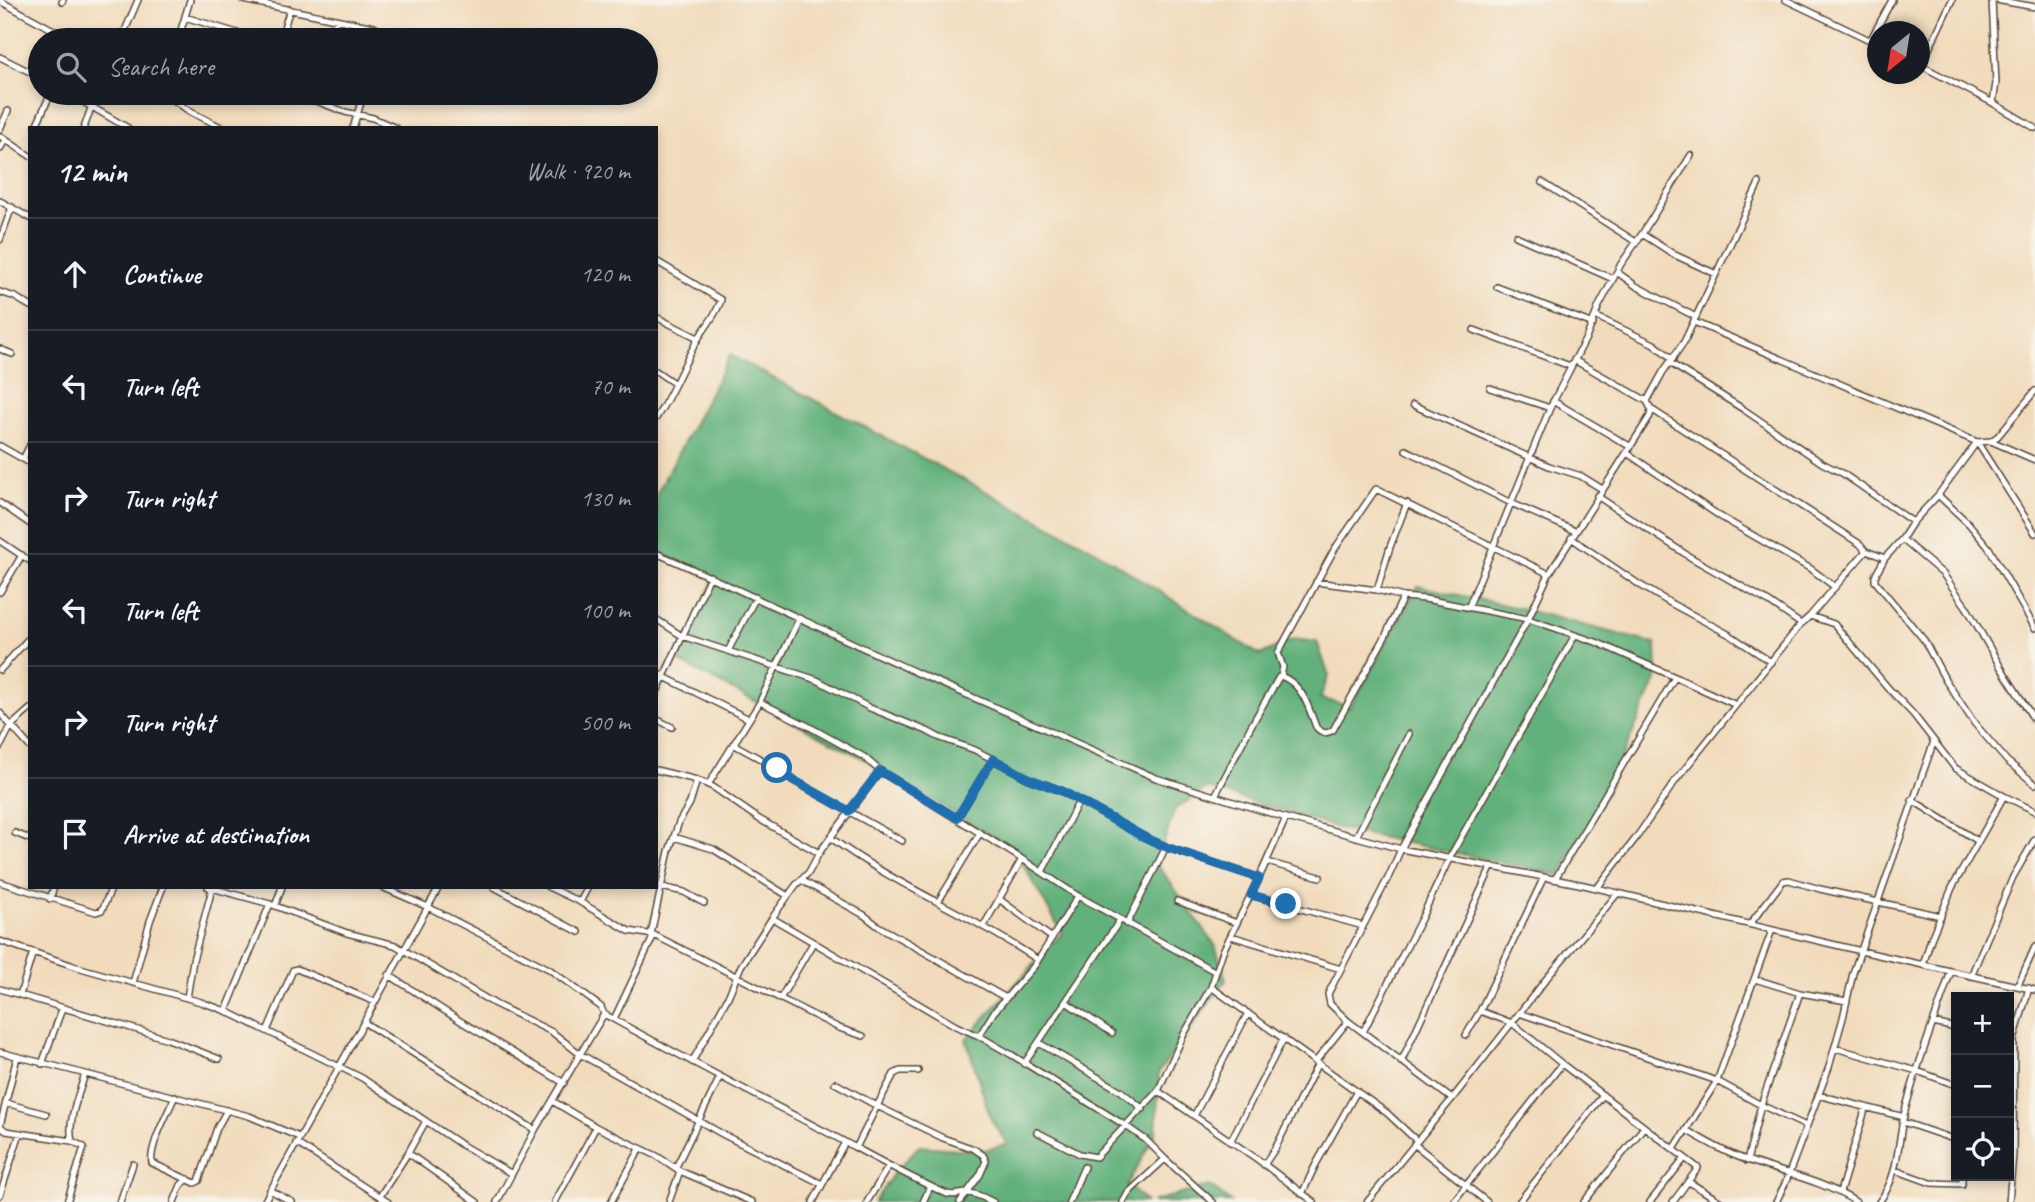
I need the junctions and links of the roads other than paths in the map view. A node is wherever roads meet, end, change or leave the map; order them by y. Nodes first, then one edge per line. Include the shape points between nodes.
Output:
1 (138, 0) edge
2 (190, 0) edge
3 (243, 0) edge
4 (1786, 0) edge
5 (1892, 0) edge
6 (1952, 0) edge
7 (1994, 0) edge
8 (0, 1) edge
9 (2035, 7) edge
10 (290, 9) junction
11 (185, 16) junction
12 (336, 20) junction
13 (1881, 21) edge
14 (50, 28) edge
15 (126, 28) edge
16 (182, 28) edge
17 (220, 28) edge
18 (284, 28) edge
19 (334, 28) edge
20 (378, 28) edge
21 (1867, 40) edge
22 (1930, 45) edge
23 (0, 57) edge
24 (1930, 71) edge
25 (28, 72) edge
26 (1993, 103) junction
27 (46, 105) edge
28 (181, 105) edge
29 (326, 105) edge
30 (360, 105) edge
31 (92, 106) joint
32 (8, 111) dead end
33 (357, 115) junction
34 (36, 126) edge
35 (86, 126) edge
36 (125, 126) edge
37 (219, 126) edge
38 (354, 126) edge
39 (391, 126) edge
40 (2035, 128) edge
41 (0, 129) edge
42 (3, 138) edge
43 (0, 149) edge
44 (28, 155) edge
45 (1691, 155) dead end
46 (1542, 182) dead end
47 (1759, 183) dead end
48 (0, 201) edge
49 (12, 207) junction
50 (28, 217) edge
51 (1642, 234) junction
52 (1516, 236) dead end
53 (0, 240) edge
54 (1636, 242) junction
55 (658, 262) edge
56 (1617, 272) junction
57 (1716, 274) junction
58 (1613, 279) junction
59 (1497, 287) dead end
60 (0, 292) edge
61 (28, 304) edge
62 (1595, 316) junction
63 (658, 318) edge
64 (1695, 319) junction
65 (1592, 324) junction
66 (1474, 330) dead end
67 (698, 338) junction
68 (0, 349) edge
69 (12, 354) dead end
70 (1574, 360) junction
71 (1672, 361) junction
72 (1570, 366) junction
73 (658, 372) edge
74 (675, 384) junction
75 (1490, 388) dead end
76 (2035, 391) edge
77 (1553, 401) junction
78 (1647, 401) junction
79 (1413, 405) dead end
80 (1550, 408) junction
81 (1651, 409) junction
82 (658, 414) edge
83 (1991, 441) junction
84 (1977, 442) junction
85 (0, 446) edge
86 (1631, 447) junction
87 (28, 449) edge
88 (1406, 450) dead end
89 (1627, 453) junction
90 (1530, 456) junction
91 (23, 459) junction
92 (2035, 460) edge
93 (28, 462) edge
94 (1602, 489) junction
95 (1938, 495) junction
96 (1597, 496) junction
97 (0, 503) edge
98 (1407, 503) junction
99 (1511, 503) junction
100 (1913, 522) junction
101 (28, 523) edge
102 (1575, 531) junction
103 (2035, 533) edge
104 (1571, 538) junction
105 (1902, 540) junction
106 (0, 541) edge
107 (1492, 546) junction
108 (1866, 551) junction
109 (658, 554) edge
110 (22, 555) junction
111 (1885, 558) junction
112 (28, 560) edge
113 (1549, 574) junction
114 (710, 576) junction
115 (1317, 582) junction
116 (1835, 587) junction
117 (1377, 590) junction
118 (0, 592) edge
119 (756, 597) junction
120 (1403, 597) junction
121 (1468, 608) junction
122 (1810, 616) junction
123 (799, 619) junction
124 (1528, 619) junction
125 (658, 620) edge
126 (1801, 624) junction
127 (2035, 628) edge
128 (1575, 635) junction
129 (682, 636) junction
130 (28, 639) edge
131 (728, 651) junction
132 (1771, 662) junction
133 (775, 667) junction
134 (0, 670) edge
135 (658, 674) edge
136 (1282, 676) junction
137 (1675, 677) junction
138 (663, 678) junction
139 (658, 689) edge
140 (761, 702) junction
141 (1736, 705) junction
142 (28, 711) edge
143 (0, 713) edge
144 (749, 719) junction
145 (658, 720) edge
146 (2035, 721) edge
147 (11, 726) junction
148 (672, 727) dead end
149 (1409, 734) dead end
150 (1934, 741) junction
151 (733, 744) junction
152 (28, 745) edge
153 (0, 747) edge
154 (993, 759) junction
155 (658, 770) edge
156 (880, 771) junction
157 (697, 780) junction
158 (2035, 784) edge
159 (708, 785) junction
160 (1215, 796) junction
161 (2004, 796) junction
162 (1912, 800) junction
163 (1079, 801) junction
164 (849, 811) junction
165 (2035, 811) edge
166 (957, 818) junction
167 (1286, 818) junction
168 (980, 832) junction
169 (15, 833) dead end
170 (674, 837) junction
171 (1356, 837) junction
172 (28, 838) edge
173 (831, 838) junction
174 (2035, 839) edge
175 (902, 841) dead end
176 (1978, 841) junction
177 (1166, 847) junction
178 (1401, 849) junction
179 (819, 853) junction
180 (1450, 857) junction
181 (1022, 859) junction
182 (1267, 862) junction
183 (1492, 866) junction
184 (1042, 872) junction
185 (1320, 877) dead end
186 (1544, 877) junction
187 (1259, 878) junction
188 (1555, 879) junction
189 (801, 880) junction
190 (0, 882) edge
191 (661, 887) junction
192 (1597, 888) junction
193 (53, 889) edge
194 (111, 889) edge
195 (162, 889) edge
196 (210, 889) edge
197 (214, 889) edge
198 (281, 889) edge
199 (387, 889) edge
200 (438, 889) edge
201 (498, 889) edge
202 (557, 889) edge
203 (587, 889) edge
204 (1618, 893) junction
205 (1251, 895) junction
206 (788, 896) junction
207 (1078, 896) junction
208 (50, 899) junction
209 (999, 899) junction
210 (1177, 901) dead end
211 (1877, 901) junction
212 (580, 902) junction
213 (938, 902) junction
214 (704, 903) dead end
215 (273, 905) junction
216 (428, 907) junction
217 (1941, 915) junction
218 (772, 918) junction
219 (1120, 920) junction
220 (1237, 923) junction
221 (1127, 924) junction
222 (1751, 924) junction
223 (1363, 926) junction
224 (983, 927) junction
225 (1772, 930) junction
226 (579, 932) dead end
227 (652, 934) junction
228 (1231, 936) junction
229 (1052, 938) junction
230 (0, 941) edge
231 (813, 943) junction
232 (2035, 947) edge
233 (403, 950) junction
234 (1861, 951) junction
235 (33, 953) junction
236 (1038, 960) junction
237 (1923, 965) junction
238 (1341, 969) junction
239 (1951, 971) junction
240 (1216, 972) junction
241 (389, 975) junction
242 (736, 976) junction
243 (1971, 976) junction
244 (1755, 979) junction
245 (133, 983) junction
246 (2018, 985) junction
247 (1211, 987) junction
248 (0, 989) edge
249 (2032, 989) edge
250 (1800, 993) junction
251 (20, 995) junction
252 (187, 998) junction
253 (1006, 998) junction
254 (780, 999) junction
255 (1847, 1001) junction
256 (374, 1002) junction
257 (1066, 1002) junction
258 (62, 1009) junction
259 (226, 1011) junction
260 (1480, 1011) junction
261 (1248, 1013) junction
262 (1519, 1013) junction
263 (604, 1014) junction
264 (614, 1019) junction
265 (1348, 1021) junction
266 (365, 1023) junction
267 (1512, 1023) junction
268 (1933, 1023) junction
269 (1951, 1027) edge
270 (268, 1031) junction
271 (1363, 1032) junction
272 (1112, 1033) dead end
273 (1466, 1035) dead end
274 (2014, 1035) edge
275 (863, 1036) dead end
276 (979, 1036) junction
277 (1284, 1038) junction
278 (1039, 1043) junction
279 (1835, 1048) junction
280 (0, 1052) edge
281 (580, 1054) junction
282 (17, 1058) junction
283 (219, 1059) dead end
284 (692, 1062) junction
285 (1317, 1062) junction
286 (1401, 1062) junction
287 (42, 1064) junction
288 (1024, 1064) junction
289 (1562, 1064) junction
290 (340, 1066) junction
291 (918, 1071) dead end
292 (1917, 1071) junction
293 (85, 1074) junction
294 (720, 1077) junction
295 (1717, 1081) junction
296 (564, 1083) junction
297 (835, 1083) dead end
298 (1951, 1083) edge
299 (1158, 1091) junction
300 (1357, 1091) junction
301 (1603, 1095) junction
302 (1818, 1095) junction
303 (175, 1097) junction
304 (1452, 1099) junction
305 (554, 1102) junction
306 (6, 1103) junction
307 (877, 1105) junction
308 (1761, 1105) junction
309 (1866, 1107) junction
310 (1143, 1109) junction
311 (227, 1110) junction
312 (46, 1114) dead end
313 (1194, 1116) junction
314 (2012, 1118) edge
315 (699, 1120) junction
316 (1903, 1120) junction
317 (426, 1121) junction
318 (1126, 1126) junction
319 (1806, 1126) junction
320 (596, 1127) junction
321 (1644, 1127) junction
322 (535, 1130) junction
323 (1686, 1130) junction
324 (1037, 1132) dead end
325 (20, 1133) junction
326 (299, 1137) junction
327 (1951, 1138) edge
328 (72, 1141) junction
329 (845, 1142) junction
330 (1230, 1142) junction
331 (296, 1143) junction
332 (1416, 1143) junction
333 (856, 1148) junction
334 (640, 1149) junction
335 (1674, 1149) junction
336 (408, 1153) junction
337 (1685, 1157) junction
338 (1165, 1159) junction
339 (1747, 1161) junction
340 (132, 1164) dead end
341 (1264, 1166) junction
342 (888, 1167) junction
343 (1084, 1167) dead end
344 (678, 1169) junction
345 (1895, 1170) junction
346 (512, 1174) junction
347 (1788, 1174) junction
348 (188, 1179) junction
349 (1962, 1181) edge
350 (1689, 1182) junction
351 (2, 1183) edge
352 (822, 1184) junction
353 (1466, 1186) junction
354 (930, 1187) junction
355 (270, 1190) junction
356 (1840, 1192) junction
357 (966, 1193) junction
358 (1302, 1194) junction
359 (0, 1195) edge
360 (380, 1196) junction
361 (67, 1202) edge
362 (120, 1202) edge
363 (174, 1202) edge
364 (264, 1202) edge
365 (292, 1202) edge
366 (388, 1202) edge
367 (477, 1202) edge
368 (497, 1202) edge
369 (555, 1202) edge
370 (611, 1202) edge
371 (669, 1202) edge
372 (752, 1202) edge
373 (813, 1202) edge
374 (867, 1202) edge
375 (923, 1202) edge
376 (960, 1202) edge
377 (993, 1202) edge
378 (1069, 1202) edge
379 (1123, 1202) edge
380 (1213, 1202) edge
381 (1314, 1202) edge
382 (1367, 1202) edge
383 (1452, 1202) edge
384 (1487, 1202) edge
385 (1519, 1202) edge
386 (1584, 1202) edge
387 (1650, 1202) edge
388 (1673, 1202) edge
389 (1721, 1202) edge
390 (1776, 1202) edge
391 (1856, 1202) edge
392 (1879, 1202) edge
393 (2009, 1202) edge

1 - 15 street
2 - 11 street
3 - 10 street
4 - 21 street
5 - 13 street
6 - 22 street
7 - 9 street
7 - 26 street
8 - 14 street
10 - 12 street
10 - 18 street
11 - 16 street
11 - 17 street
12 - 19 street
12 - 20 street
23 - 25 street
24 - 26 street
26 - 40 street
27 - 34 street
28 - 37 street
29 - 33 street
30 - 33 street
31 - 35 street
31 - 36 street
32 - 41 street
33 - 38 street
33 - 39 street
42 - 43 street
42 - 44 street
45 - 51 street
46 - 54 street
47 - 57 street
48 - 49 street
49 - 50 street
49 - 53 street
51 - 54 street
51 - 57 street
52 - 58 street
54 - 56 street
55 - 67 street via 721,300
56 - 58 street
56 - 64 street
57 - 64 street
58 - 62 street
59 - 65 street
60 - 61 street
62 - 65 street
62 - 71 street via 1654,344
63 - 67 street
64 - 71 street
64 - 84 street
65 - 70 street
66 - 72 street
67 - 74 street
68 - 69 street
70 - 72 street
70 - 78 street
71 - 78 street
71 - 100 street
72 - 77 street
73 - 74 street
74 - 82 street
75 - 80 street
76 - 83 street
77 - 80 street
77 - 86 street
78 - 81 street
79 - 90 street
80 - 90 street
81 - 86 street
81 - 108 street
83 - 84 street
83 - 92 street
84 - 95 street
84 - 103 street
85 - 91 street
86 - 89 street
87 - 91 street
88 - 99 street
89 - 94 street
89 - 116 street
90 - 94 street
90 - 99 street
91 - 93 street
94 - 96 street
95 - 100 street
95 - 127 street via 1989,548
96 - 102 street
96 - 126 street
97 - 101 street
98 - 107 street
98 - 115 street via 1376,489
98 - 117 street
99 - 102 street
99 - 107 street
100 - 105 street
102 - 104 street
104 - 113 street
104 - 132 street via 1640,585
105 - 111 street
105 - 146 street via 1943,574 1968,608
106 - 110 street
107 - 113 street
107 - 121 street
108 - 111 street
108 - 116 street
109 - 114 street
110 - 112 street
110 - 118 street
111 - 158 street via 1875,581 1924,640 1975,724 2007,761
113 - 124 street
114 - 119 street
114 - 129 street
115 - 117 street
115 - 136 street via 1278,653
116 - 122 street
117 - 120 street
119 - 123 street
119 - 131 street
120 - 121 street
120 - 136 street via 1330,732 1320,732 1300,689
121 - 124 street
122 - 126 street
122 - 150 street via 1834,624
123 - 133 street
123 - 160 street via 1156,778
124 - 128 street
124 - 178 street
125 - 129 street
126 - 132 street
128 - 137 street
128 - 180 street
129 - 131 street
129 - 138 street
130 - 134 street
131 - 133 street
132 - 141 street
133 - 140 street
133 - 154 street via 817,680 870,708
135 - 138 street
136 - 160 street
137 - 141 street
137 - 188 street
138 - 139 street
138 - 144 street
140 - 144 street
140 - 156 street via 863,757
141 - 192 street
142 - 147 street
143 - 147 street
144 - 151 street
145 - 148 street
147 - 152 street
147 - 153 street
149 - 171 street
150 - 161 street via 1955,768
150 - 162 street
151 - 159 street
151 - 164 street
154 - 163 street
154 - 166 street
155 - 157 street
156 - 164 street
156 - 166 street
157 - 159 street
157 - 170 street
159 - 179 street
160 - 167 street
161 - 165 street
161 - 176 street
162 - 176 street
162 - 211 street
163 - 177 street
163 - 184 street
164 - 173 street
164 - 175 street
166 - 168 street
167 - 171 street
167 - 182 street
168 - 181 street
168 - 213 street
169 - 172 street
170 - 191 street
170 - 206 street via 713,849
171 - 178 street
173 - 179 street
173 - 213 street
174 - 243 street via 2013,877
176 - 217 street
177 - 187 street
177 - 221 street
178 - 180 street
178 - 223 street
179 - 189 street
180 - 183 street
180 - 271 street
181 - 184 street
181 - 209 street
182 - 185 street
182 - 187 street
183 - 186 street
183 - 286 street
184 - 207 street
186 - 188 street
186 - 260 street
187 - 205 street
188 - 192 street
189 - 206 street
189 - 253 street
190 - 208 street
191 - 214 street
191 - 227 street
192 - 204 street
193 - 208 street
194 - 208 street via 100,912
195 - 245 street
196 - 252 street
197 - 215 street
198 - 215 street
199 - 216 street
200 - 216 street
201 - 226 street
202 - 212 street
203 - 212 street
204 - 222 street
204 - 262 street
205 - 220 street
205 - 223 street
206 - 218 street
207 - 219 street
207 - 229 street
209 - 224 street
209 - 229 street
210 - 220 street
211 - 217 street
211 - 222 street via 1783,881
211 - 234 street
212 - 227 street via 629,931
213 - 224 street
215 - 233 street
215 - 259 street
216 - 233 street
216 - 263 street via 549,969 601,1007
217 - 237 street
218 - 231 street
218 - 242 street
219 - 221 street
219 - 257 street
220 - 228 street
221 - 240 street
222 - 225 street
223 - 238 street
224 - 236 street
225 - 234 street
225 - 244 street
227 - 242 street
227 - 264 street
228 - 238 street
228 - 240 street
229 - 236 street
230 - 235 street
231 - 254 street
231 - 276 street
232 - 246 street
233 - 241 street
233 - 281 street via 552,1032
234 - 237 street
234 - 255 street
235 - 245 street
235 - 251 street
236 - 253 street
237 - 239 street
238 - 265 street via 1328,999
239 - 243 street
239 - 268 street
240 - 247 street
241 - 256 street
241 - 296 street
242 - 254 street
242 - 284 street
243 - 246 street
244 - 250 street
244 - 295 street
245 - 252 street
246 - 249 street
247 - 261 street
247 - 299 street
248 - 251 street
249 - 274 street
250 - 255 street
250 - 308 street
251 - 258 street
252 - 259 street
253 - 276 street
254 - 275 street
255 - 279 street
256 - 266 street
256 - 270 street via 293,970
257 - 272 street
257 - 278 street
258 - 283 street via 169,1039
258 - 287 street
259 - 270 street
260 - 267 street
260 - 273 street
261 - 277 street
261 - 313 street
262 - 267 street
262 - 295 street
263 - 264 street
263 - 281 street
264 - 284 street
265 - 271 street
265 - 285 street
266 - 290 street
266 - 322 street
267 - 289 street
267 - 304 street
268 - 269 street
268 - 292 street
270 - 290 street
271 - 286 street
276 - 288 street
277 - 285 street
277 - 330 street
278 - 288 street
278 - 310 street
279 - 292 street
279 - 302 street
280 - 282 street
281 - 296 street
281 - 315 street
282 - 287 street
282 - 306 street
284 - 294 street
285 - 300 street
285 - 341 street
286 - 304 street
287 - 293 street
288 - 318 street
289 - 301 street
289 - 353 street
290 - 317 street
290 - 326 street
291 - 307 street via 894,1074
292 - 298 street
292 - 316 street
293 - 303 street
293 - 328 street
294 - 315 street
294 - 329 street
295 - 308 street
295 - 323 street
296 - 305 street
297 - 307 street
299 - 310 street
299 - 313 street
300 - 332 street
300 - 358 street
301 - 321 street
301 - 385 street
302 - 309 street
302 - 319 street
303 - 311 street
303 - 348 street via 151,1160
304 - 332 street
305 - 320 street
305 - 322 street
306 - 312 street
306 - 325 street via 0,1126
307 - 333 street
307 - 357 street via 983,1155 984,1167
308 - 319 street
308 - 339 street
309 - 316 street
309 - 356 street
310 - 318 street
311 - 326 street
311 - 348 street via 200,1181
313 - 330 street
314 - 393 street
315 - 344 street
315 - 352 street
316 - 327 street
316 - 345 street
317 - 336 street
317 - 346 street
318 - 324 street via 1093,1157
318 - 338 street
319 - 347 street
320 - 334 street
320 - 369 street
321 - 335 street
321 - 386 street
322 - 346 street
323 - 335 street
323 - 339 street
325 - 328 street
325 - 351 street
326 - 331 street
328 - 361 street via 85,1150
329 - 333 street
329 - 352 street
330 - 341 street
331 - 355 street
331 - 360 street
332 - 353 street
332 - 382 street
333 - 342 street
334 - 344 street
334 - 370 street
335 - 337 street
336 - 360 street
336 - 367 street
337 - 350 street via 1698,1168
337 - 387 street
338 - 379 street
338 - 380 street
339 - 347 street
340 - 362 street
341 - 358 street
342 - 354 street
342 - 374 street
343 - 378 street
344 - 371 street
344 - 372 street
345 - 349 street via 1931,1183
345 - 392 street
346 - 368 street
347 - 356 street
347 - 390 street
348 - 363 street
350 - 388 street
350 - 389 street
351 - 359 street
352 - 373 street
353 - 383 street
353 - 384 street
354 - 357 street via 955,1196
354 - 375 street
355 - 364 street
355 - 365 street
356 - 391 street
357 - 376 street
357 - 377 street
358 - 381 street
360 - 366 street

